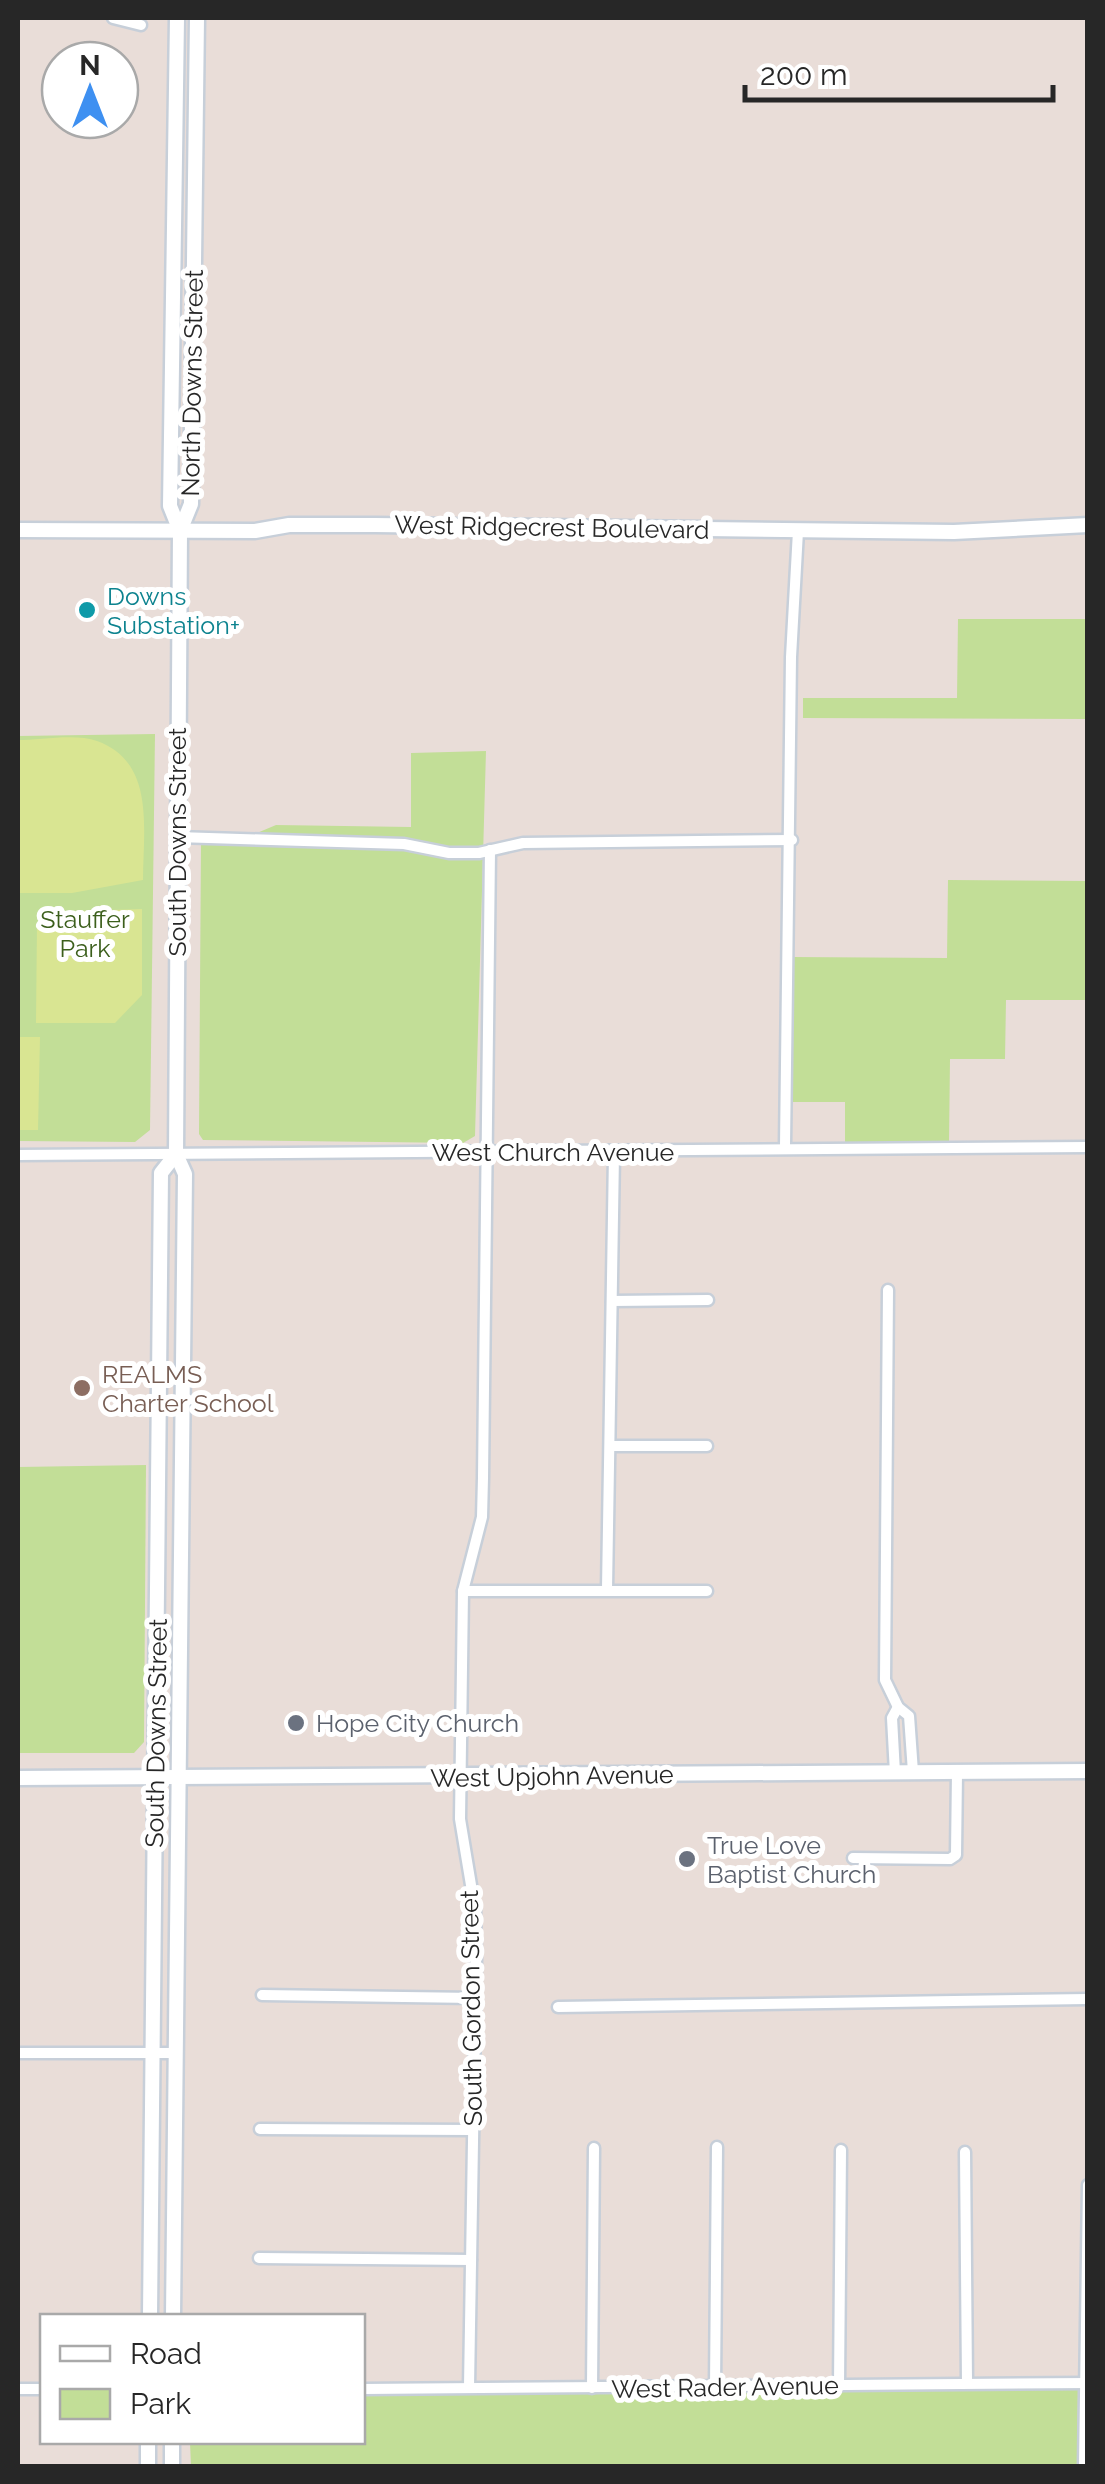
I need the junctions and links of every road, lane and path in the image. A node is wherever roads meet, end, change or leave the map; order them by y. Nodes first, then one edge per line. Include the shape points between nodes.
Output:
1 (113, 18) edge
2 (177, 18) edge
3 (197, 18) edge
4 (140, 25) dead end
5 (1088, 525) edge
6 (18, 530) edge
7 (180, 531) junction
8 (798, 531) junction
9 (178, 837) junction
10 (792, 840) junction
11 (490, 850) junction
12 (785, 1146) junction
13 (1088, 1147) edge
14 (487, 1151) junction
15 (176, 1154) junction
16 (614, 1154) junction
17 (18, 1156) edge
18 (888, 1290) dead end
19 (708, 1300) dead end
20 (612, 1302) junction
21 (610, 1446) junction
22 (707, 1446) dead end
23 (607, 1590) junction
24 (463, 1591) junction
25 (707, 1591) dead end
26 (898, 1707) junction
27 (894, 1772) junction
28 (912, 1772) junction
29 (957, 1772) junction
30 (1088, 1772) edge
31 (155, 1775) junction
32 (180, 1777) junction
33 (18, 1778) edge
34 (461, 1778) junction
35 (853, 1858) dead end
36 (262, 1996) dead end
37 (475, 1998) junction
38 (1088, 1999) edge
39 (558, 2007) dead end
40 (153, 2052) junction
41 (175, 2052) junction
42 (18, 2053) edge
43 (260, 2129) dead end
44 (473, 2130) junction
45 (716, 2146) dead end
46 (594, 2148) dead end
47 (840, 2150) dead end
48 (965, 2152) dead end
49 (1088, 2184) edge
50 (259, 2258) dead end
51 (471, 2260) junction
52 (150, 2314) edge
53 (173, 2314) edge
54 (967, 2382) junction
55 (1086, 2383) edge
56 (840, 2386) junction
57 (469, 2388) junction
58 (592, 2388) junction
59 (715, 2388) junction
60 (365, 2389) edge
61 (1084, 2466) edge

1 - 4 street
2 - 7 main road, North Downs Street via 170,506
3 - 7 main road, North Downs Street via 192,504
5 - 8 main road, West Ridgecrest Boulevard
6 - 7 main road, West Ridgecrest Boulevard
7 - 8 main road, West Ridgecrest Boulevard via 289,525
7 - 9 main road, South Downs Street
8 - 10 street
9 - 11 street
9 - 15 main road, South Downs Street
10 - 11 street via 523,843
10 - 12 street
11 - 14 street, South Gordon Street
12 - 13 street, West Church Avenue
12 - 16 street, West Church Avenue
14 - 15 street, West Church Avenue
14 - 16 street, West Church Avenue
14 - 24 street, South Gordon Street via 482,1517
15 - 17 street, West Church Avenue
15 - 31 main road, South Downs Street via 160,1174
15 - 32 main road, South Downs Street via 184,1174
16 - 20 street
18 - 26 street via 885,1680
19 - 20 street
20 - 21 street
21 - 22 street
21 - 23 street
23 - 24 street
23 - 25 street
24 - 34 street, South Gordon Street
26 - 27 street via 892,1718
26 - 28 street via 909,1716
27 - 28 main road, West Upjohn Avenue
27 - 34 main road, West Upjohn Avenue
28 - 29 main road, West Upjohn Avenue
29 - 30 main road, West Upjohn Avenue
29 - 35 street via 956,1854
31 - 32 main road, West Upjohn Avenue
31 - 33 main road, West Upjohn Avenue
31 - 40 main road, South Downs Street
32 - 34 main road, West Upjohn Avenue
32 - 41 main road, South Downs Street
34 - 37 street, South Gordon Street via 460,1819 475,1910
36 - 37 street
37 - 44 street, South Gordon Street
38 - 39 street
40 - 41 street
40 - 42 street
40 - 52 main road, South Downs Street
41 - 53 main road, South Downs Street
43 - 44 street
44 - 51 street, South Gordon Street
45 - 59 street
46 - 58 street
47 - 56 street
48 - 54 street
49 - 55 street
50 - 51 street
51 - 57 street, South Gordon Street
54 - 55 street, West Rader Avenue
54 - 56 street, West Rader Avenue
55 - 61 street
56 - 59 street, West Rader Avenue
57 - 58 street, West Rader Avenue
57 - 60 street, West Rader Avenue
58 - 59 street, West Rader Avenue

